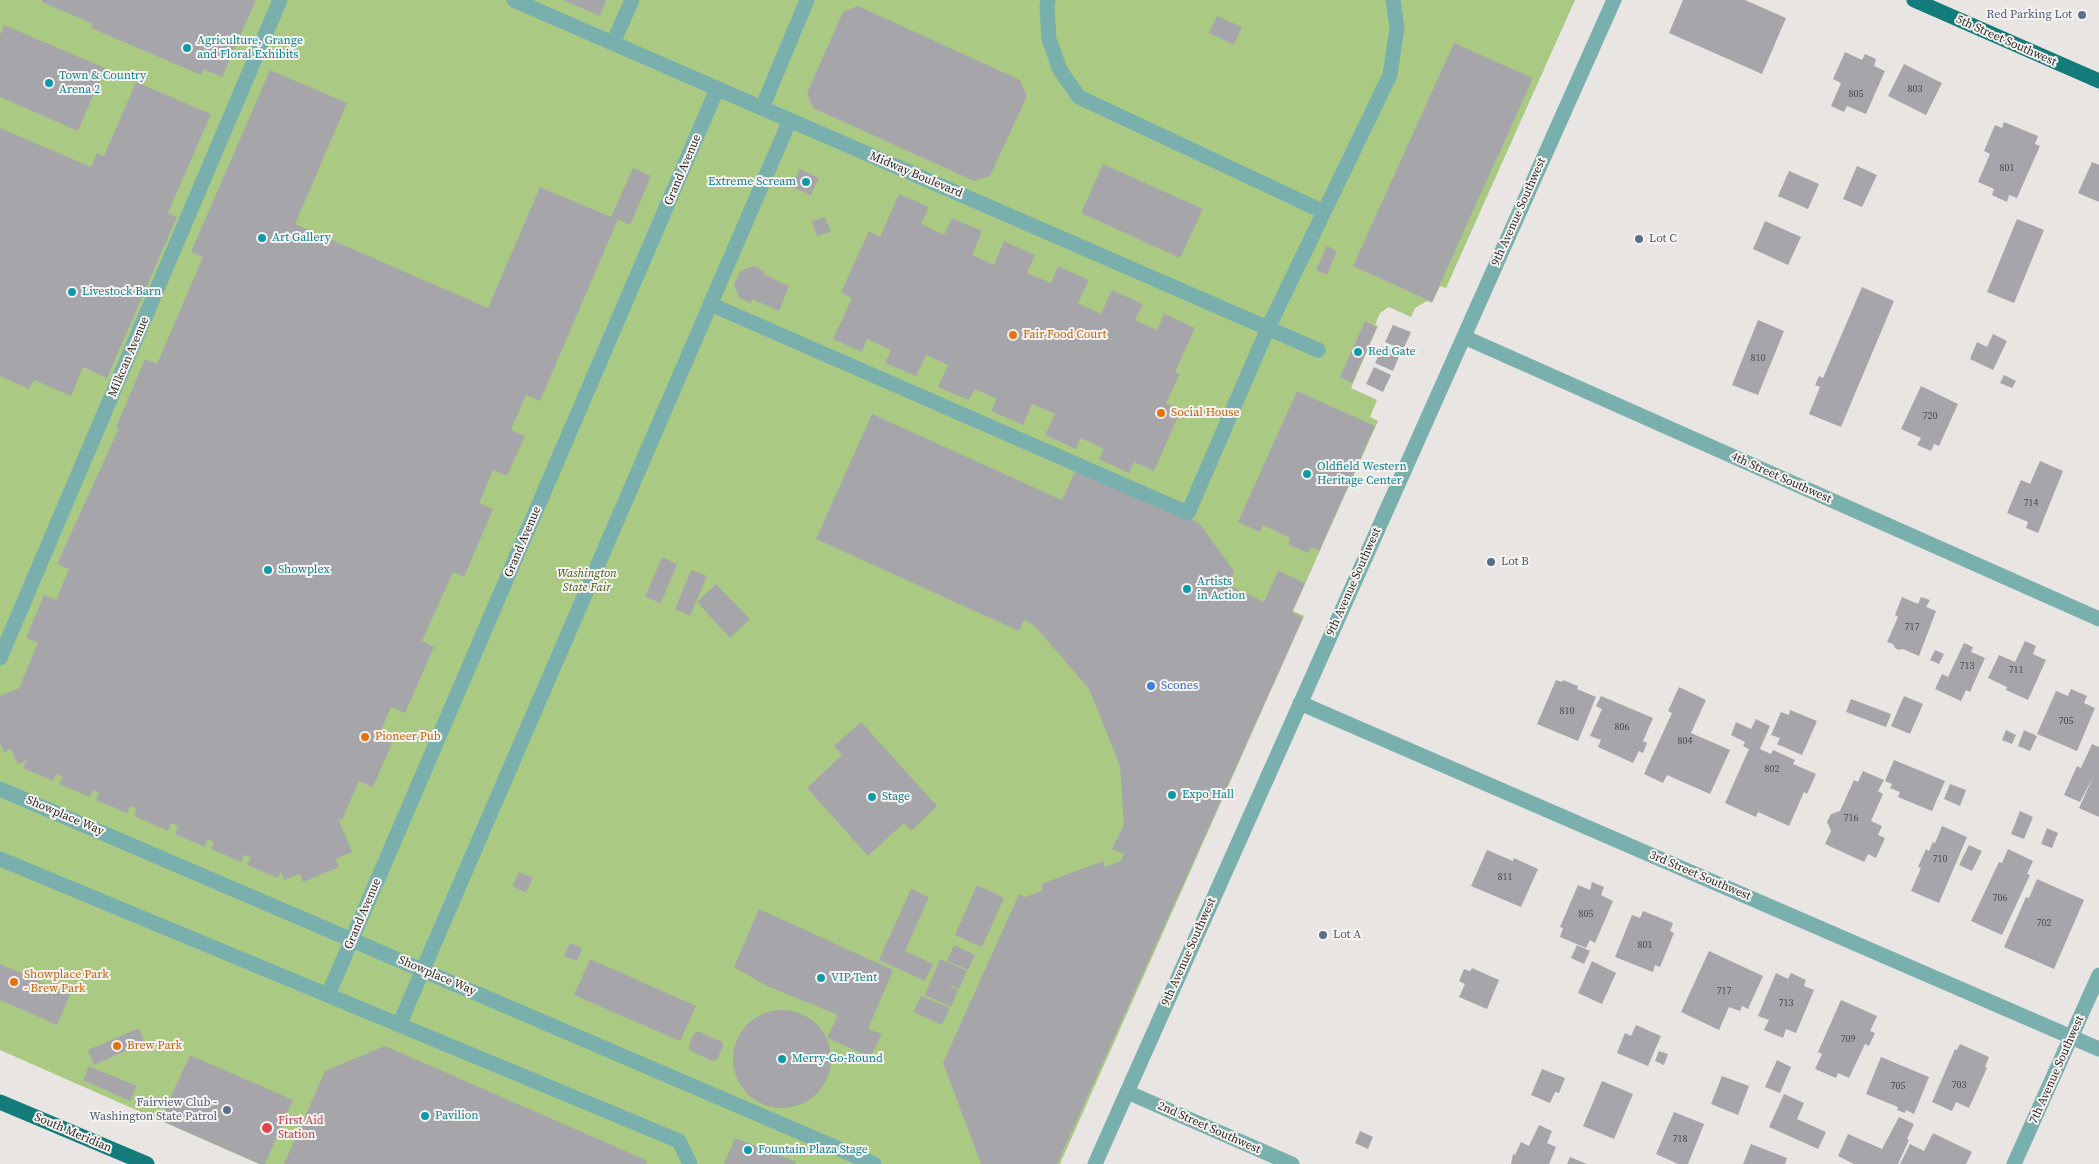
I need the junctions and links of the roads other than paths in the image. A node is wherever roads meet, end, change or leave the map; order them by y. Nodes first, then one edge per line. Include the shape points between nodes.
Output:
1 (280, 0) edge
2 (514, 0) edge
3 (632, 0) edge
4 (807, 0) edge
5 (1048, 0) edge
6 (1393, 0) edge
7 (1614, 0) edge
8 (1914, 0) edge
9 (613, 43) junction
10 (2099, 81) edge
11 (718, 89) junction
12 (762, 108) junction
13 (790, 120) junction
14 (1324, 212) junction
15 (710, 304) junction
16 (1268, 328) junction
17 (1464, 338) junction
18 (1318, 350) dead end
19 (2099, 619) edge
20 (0, 658) edge
21 (1300, 703) junction
22 (0, 788) edge
23 (0, 859) edge
24 (352, 940) junction
25 (423, 970) junction
26 (2099, 976) edge
27 (328, 995) junction
28 (399, 1025) junction
29 (2072, 1037) junction
30 (2099, 1049) edge
31 (1127, 1092) junction
32 (0, 1102) edge
33 (139, 1162) edge
34 (690, 1164) edge
35 (874, 1164) edge
36 (1095, 1164) edge
37 (1292, 1164) edge
38 (2014, 1164) edge

1 - 20 street, Milkcan Avenue
2 - 9 street, Midway Boulevard
3 - 9 street
4 - 12 street
5 - 14 street via 1049,39 1060,70 1079,97
6 - 14 street via 1397,28 1390,75
7 - 17 street, 9th Avenue Southwest
8 - 10 main road, 5th Street Southwest
9 - 11 street, Midway Boulevard
11 - 12 street, Midway Boulevard
11 - 24 street, Grand Avenue
12 - 13 street, Midway Boulevard
13 - 15 street
13 - 16 street, Midway Boulevard
14 - 16 street
15 - 16 street via 1188,513
15 - 25 street
16 - 18 street, Midway Boulevard
17 - 19 street, 4th Street Southwest
17 - 21 street, 9th Avenue Southwest
21 - 29 street, 3rd Street Southwest
21 - 31 street, 9th Avenue Southwest
22 - 24 street, Showplace Way
23 - 27 street
24 - 25 street, Showplace Way
24 - 27 street, Grand Avenue
25 - 28 street
25 - 35 street, Showplace Way
26 - 29 street, 7th Avenue Southwest
27 - 28 street
28 - 34 street via 679,1141
29 - 30 street, 3rd Street Southwest
29 - 38 street, 7th Avenue Southwest
31 - 36 street, 9th Avenue Southwest
31 - 37 street, 2nd Street Southwest
32 - 33 main road, South Meridian

